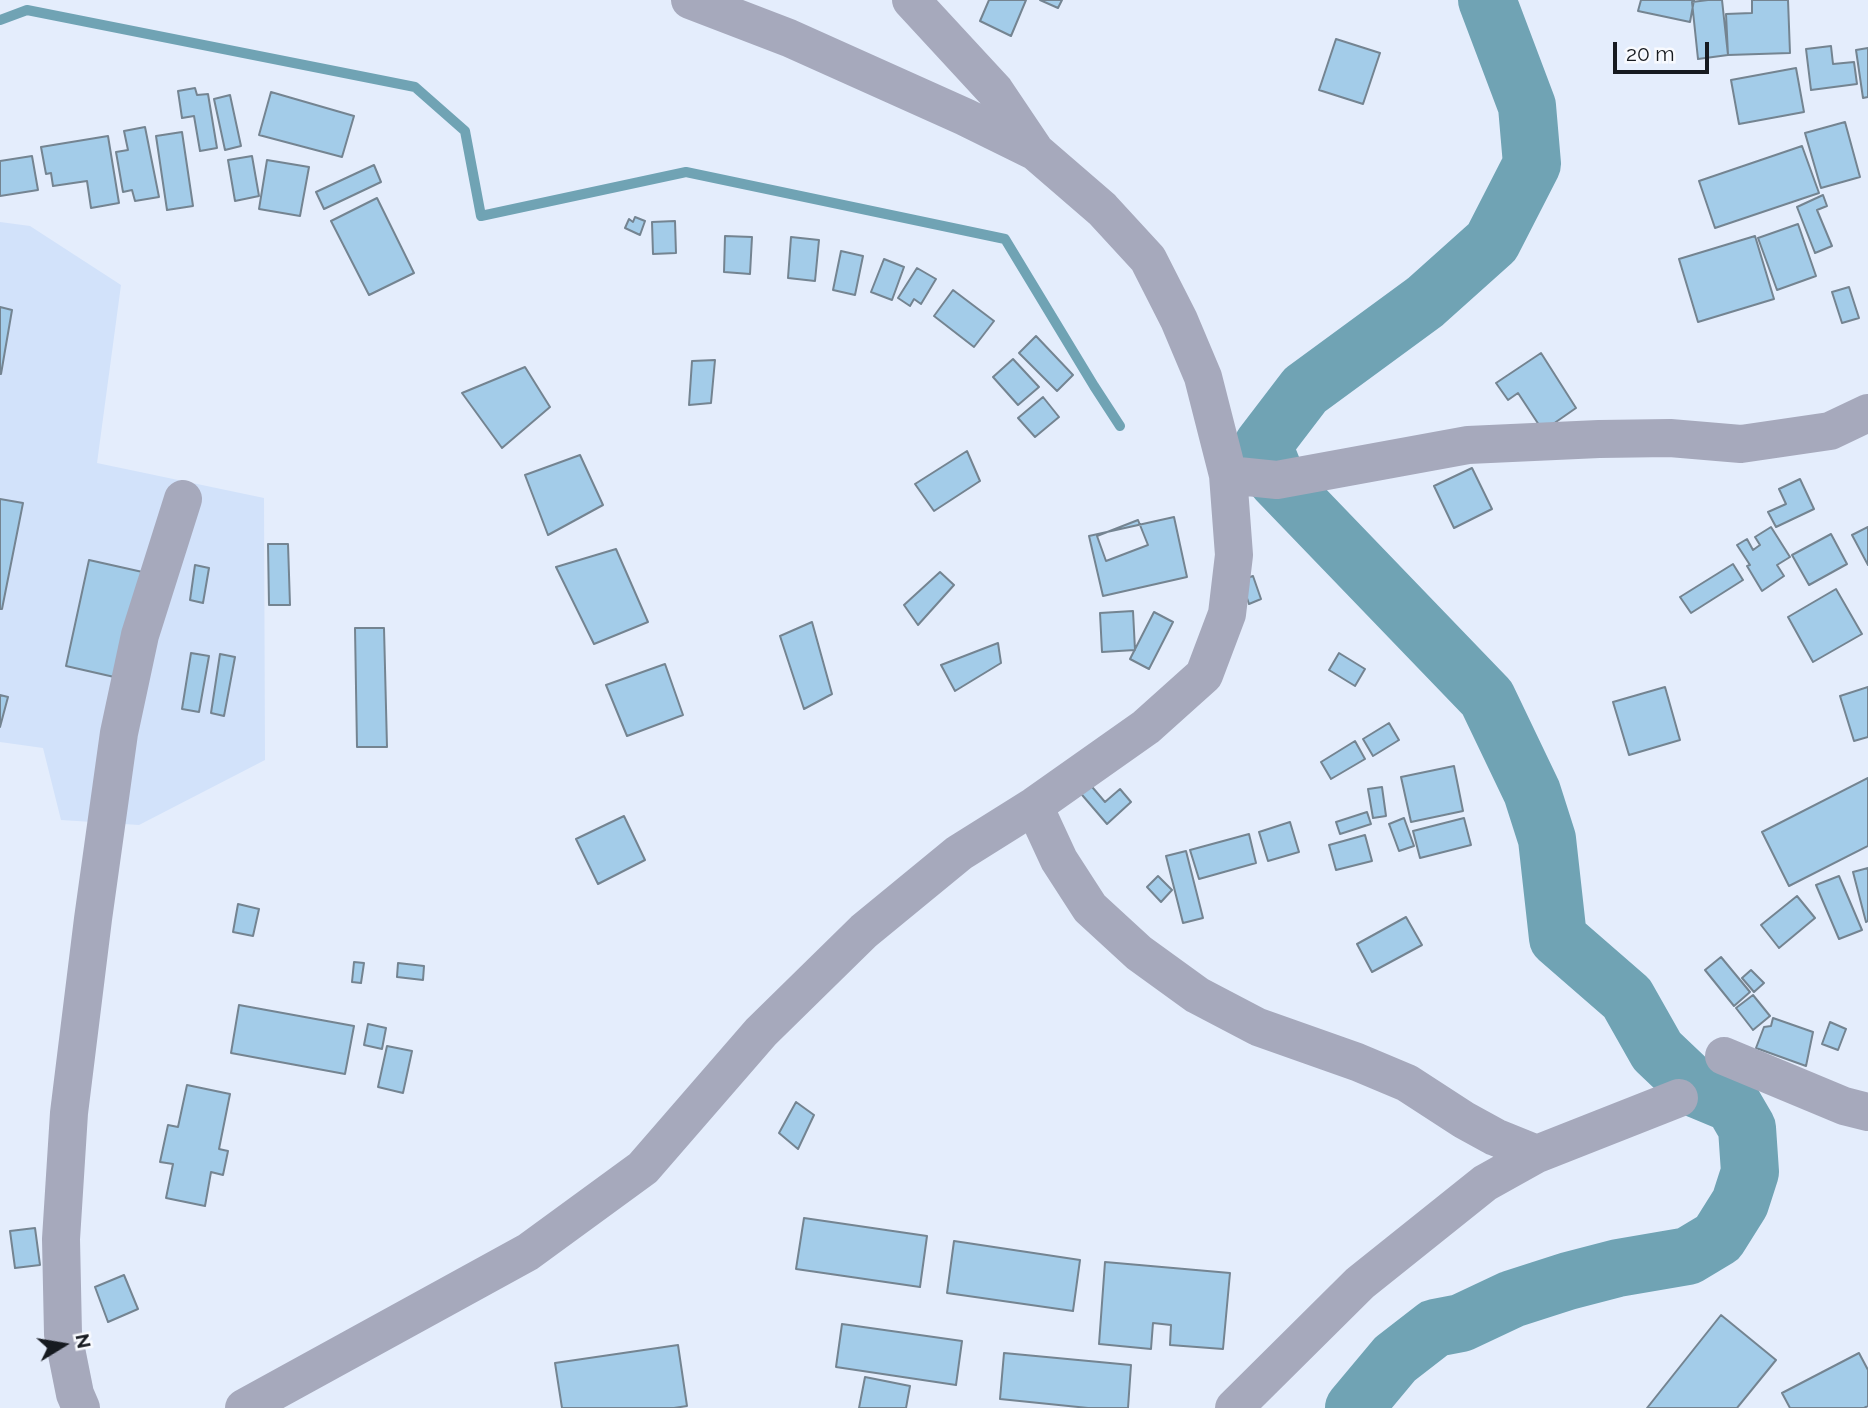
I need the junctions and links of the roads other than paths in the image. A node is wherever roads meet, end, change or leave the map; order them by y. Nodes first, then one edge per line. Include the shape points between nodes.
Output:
1 (690, 0) edge
2 (911, 0) edge
3 (1036, 152) junction
4 (1868, 413) edge
5 (1228, 475) junction
6 (183, 499) dead end
7 (1034, 806) junction
8 (1724, 1056) dead end
9 (1679, 1098) dead end
10 (1868, 1112) edge
11 (1537, 1154) junction
12 (81, 1408) edge
13 (244, 1408) edge
14 (1234, 1408) edge

1 - 3 street via 789,38
2 - 3 street via 995,91
3 - 5 street via 1102,209 1148,259 1203,377
4 - 5 street via 1830,431 1741,444 1670,438 1468,445 1276,480
5 - 7 street via 1234,555 1227,614 1204,675 1146,727
6 - 12 street via 140,635 119,733 69,1113 61,1239 63,1334
7 - 11 street via 1059,860 1090,908 1139,953 1197,995 1258,1027 1407,1083 1495,1137
7 - 13 street via 959,853 864,931 761,1032 643,1168 528,1252
8 - 10 street
9 - 11 street
11 - 14 street via 1485,1182 1360,1283

